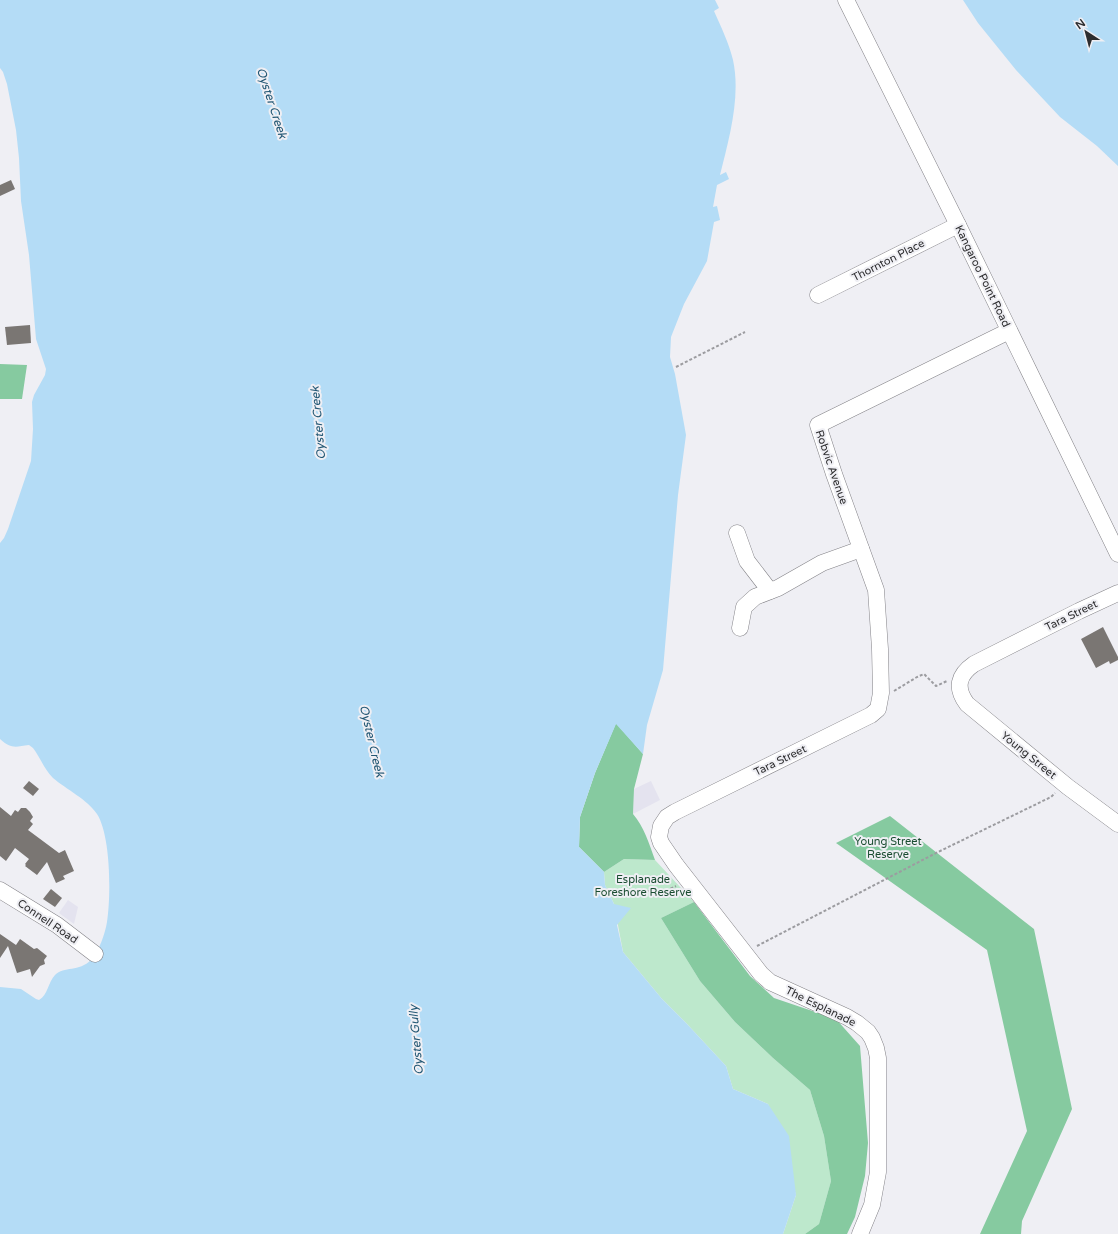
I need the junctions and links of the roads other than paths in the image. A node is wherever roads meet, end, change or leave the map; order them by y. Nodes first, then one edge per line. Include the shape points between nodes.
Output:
1 (846, 0) edge
2 (958, 225) junction
3 (818, 295) dead end
4 (1009, 330) junction
5 (737, 533) dead end
6 (861, 549) junction
7 (1118, 554) edge
8 (770, 591) junction
9 (1118, 593) edge
10 (740, 628) dead end
11 (963, 674) joint
12 (881, 693) joint
13 (667, 818) joint
14 (1118, 824) edge
15 (0, 890) edge
16 (95, 954) dead end
17 (860, 1234) edge

1 - 2 street, Kangaroo Point Road
2 - 3 street, Thornton Place
2 - 4 street, Kangaroo Point Road
4 - 6 street, Robvic Avenue via 818,425
4 - 7 street, Kangaroo Point Road
5 - 8 street via 747,561
6 - 8 street via 822,563
6 - 12 street, Robvic Avenue via 876,590
8 - 10 street via 755,597 747,604
9 - 11 street, Tara Street via 982,659
11 - 14 street, Young Street via 960,691 967,704 1063,783
12 - 13 street, Tara Street via 878,709 871,715
13 - 17 street, The Esplanade via 659,831 661,843 757,970 770,982 847,1017 863,1027 872,1038 878,1058 878,1172 872,1206
15 - 16 street, Connell Road via 57,925

